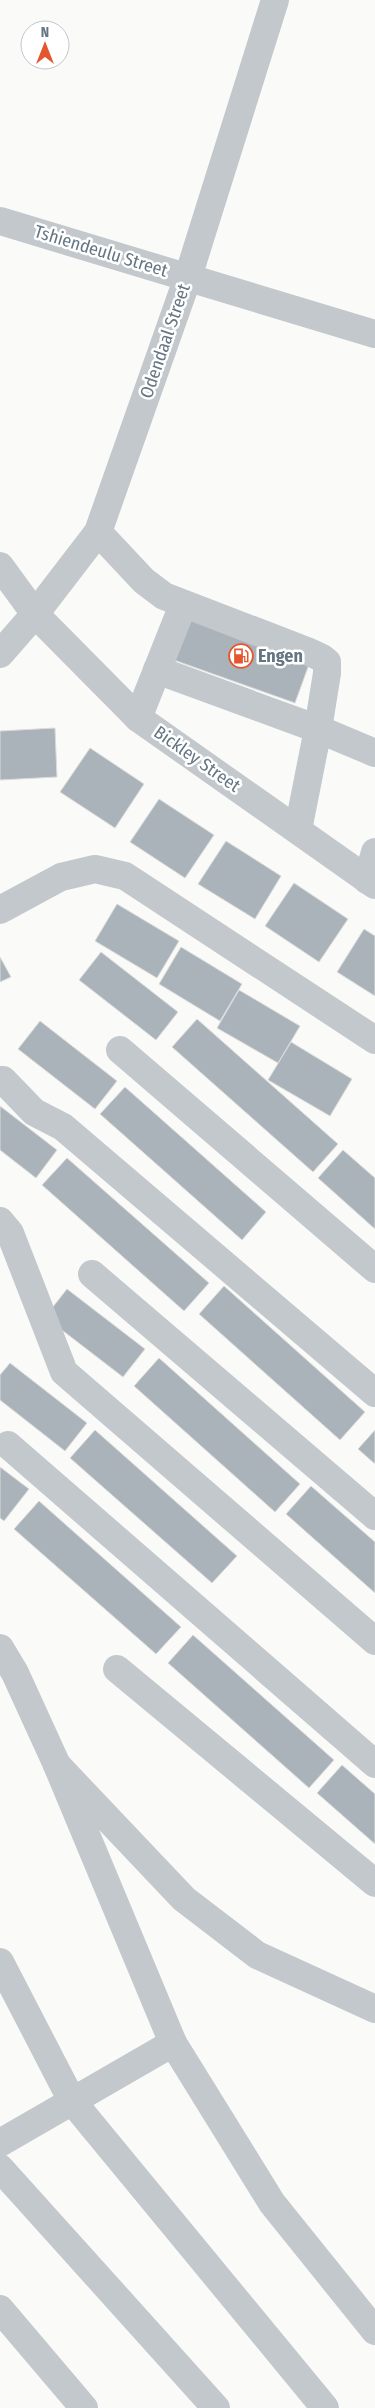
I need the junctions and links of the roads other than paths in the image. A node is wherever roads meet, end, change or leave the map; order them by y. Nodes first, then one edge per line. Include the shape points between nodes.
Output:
1 (275, 0) edge
2 (0, 221) edge
3 (188, 277) junction
4 (375, 334) edge
5 (98, 532) junction
6 (0, 566) edge
7 (183, 605) junction
8 (35, 614) junction
9 (0, 654) edge
10 (157, 670) junction
11 (138, 718) junction
12 (318, 729) junction
13 (375, 753) edge
14 (298, 830) junction
15 (375, 852) edge
16 (371, 883) edge
17 (0, 910) edge
18 (375, 1040) edge
19 (120, 1050) dead end
20 (0, 1080) edge
21 (0, 1221) edge
22 (375, 1269) edge
23 (92, 1274) dead end
24 (375, 1393) edge
25 (8, 1445) dead end
26 (375, 1516) edge
27 (375, 1641) edge
28 (0, 1648) edge
29 (117, 1669) dead end
30 (375, 1764) edge
31 (58, 1765) junction
32 (375, 1883) edge
33 (0, 1962) edge
34 (375, 2009) edge
35 (173, 2043) junction
36 (72, 2101) junction
37 (0, 2143) edge
38 (0, 2168) edge
39 (0, 2309) edge
40 (375, 2331) edge
41 (84, 2408) edge
42 (216, 2408) edge
43 (326, 2408) edge

1 - 3 street, Odendaal Street
2 - 3 street, Tshiendeulu Street
3 - 4 street, Tshiendeulu Street
3 - 5 street, Odendaal Street
5 - 7 street via 144,581
5 - 8 street, Odendaal Street
6 - 8 street, Bickley Street
7 - 10 street
7 - 12 street via 327,662
8 - 9 street, Odendaal Street
8 - 11 street, Bickley Street
10 - 11 street
10 - 12 street
11 - 14 street, Bickley Street
12 - 13 street
12 - 14 street
14 - 16 street, Bickley Street
15 - 16 street
17 - 18 street via 61,877 95,869 125,876
19 - 22 street
20 - 24 street via 34,1112 64,1126
21 - 27 street via 10,1233 64,1372
23 - 26 street
25 - 30 street
28 - 31 street
29 - 32 street
31 - 34 street via 184,1899 206,1916 257,1955
31 - 35 street
33 - 36 street
35 - 36 street
35 - 40 street via 272,2203
36 - 37 street
36 - 43 street
38 - 42 street
39 - 41 street

